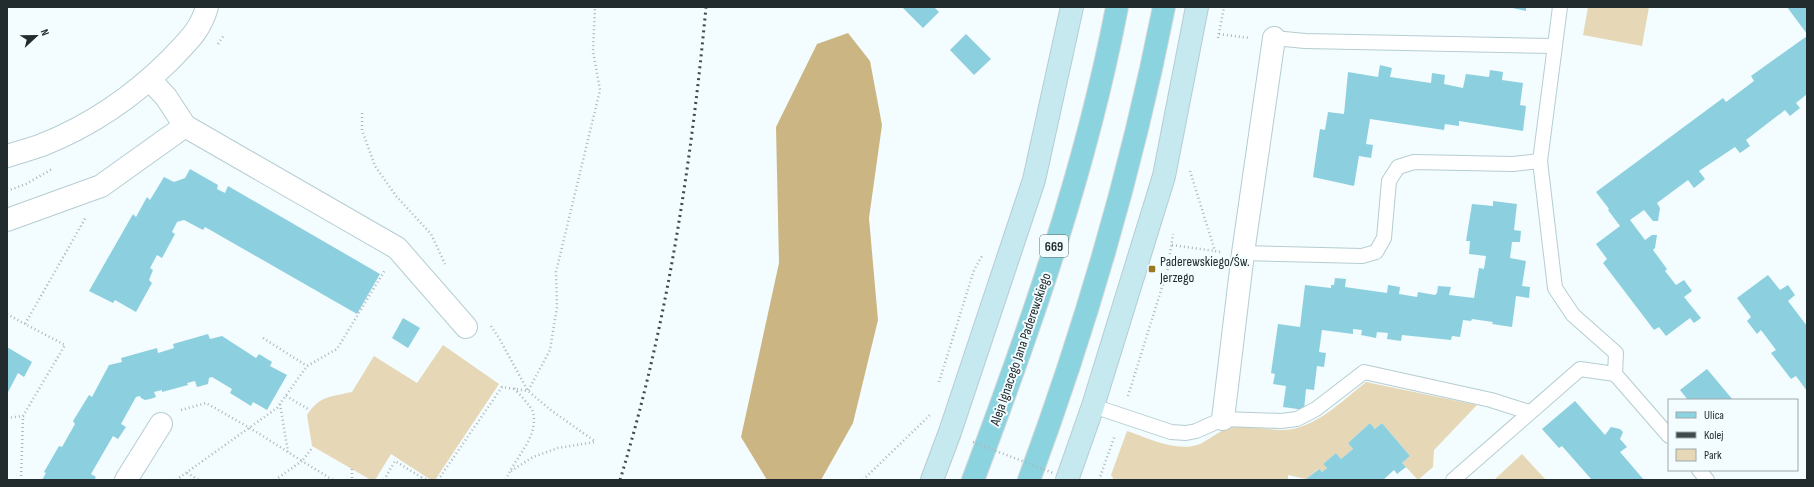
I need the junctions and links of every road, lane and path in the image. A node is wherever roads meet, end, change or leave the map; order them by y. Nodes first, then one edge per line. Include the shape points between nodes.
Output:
1 (208, 7) edge
2 (595, 7) edge
3 (1072, 7) edge
4 (1117, 7) edge
5 (1164, 7) edge
6 (1197, 7) edge
7 (1560, 7) edge
8 (1219, 34) dead end
9 (1274, 40) junction
10 (1554, 46) junction
11 (150, 80) junction
12 (185, 126) junction
13 (7, 156) edge
14 (1540, 161) junction
15 (1189, 167) dead end
16 (101, 186) junction
17 (7, 220) edge
18 (1172, 245) dead end
19 (397, 248) junction
20 (1215, 251) junction
21 (1243, 253) junction
22 (7, 314) edge
23 (26, 324) junction
24 (466, 327) dead end
25 (263, 338) dead end
26 (307, 366) junction
27 (1615, 374) junction
28 (514, 388) junction
29 (286, 396) junction
30 (280, 404) junction
31 (1093, 406) junction
32 (310, 410) dead end
33 (934, 410) dead end
34 (1529, 412) junction
35 (22, 416) junction
36 (7, 418) edge
37 (1223, 419) junction
38 (161, 424) joint
39 (250, 428) junction
40 (1668, 435) edge
41 (596, 442) dead end
42 (973, 442) dead end
43 (313, 447) dead end
44 (288, 452) junction
45 (302, 461) junction
46 (352, 469) dead end
47 (1700, 471) edge
48 (509, 472) junction
49 (187, 473) junction
50 (1060, 476) edge
51 (420, 479) edge
52 (21, 480) edge
53 (126, 480) edge
54 (176, 480) edge
55 (199, 480) edge
56 (275, 480) edge
57 (333, 480) edge
58 (352, 480) edge
59 (384, 480) edge
60 (428, 480) edge
61 (438, 480) edge
62 (506, 480) edge
63 (863, 480) edge
64 (932, 480) edge
65 (973, 480) edge
66 (1030, 480) edge
67 (1453, 480) edge
68 (1707, 480) edge

1 - 11 street via 196,34
2 - 28 path via 593,51 600,90 556,272 557,307 550,350 528,391
3 - 64 street via 1034,180
4 - 65 main road, Aleja Ignacego Jana Paderewskiego / 669 via 1075,179 1038,299
5 - 66 main road via 1127,172 1087,310
6 - 31 street via 1164,176
7 - 10 lane
8 - 9 path
9 - 10 lane
9 - 21 street
10 - 14 lane
11 - 12 street via 166,97
11 - 13 street via 73,130 42,145
12 - 16 street
12 - 19 street
14 - 21 lane via 1513,164 1414,162 1398,167 1389,181 1384,238 1376,252 1362,256
14 - 27 lane via 1555,288 1573,314 1616,353
15 - 20 path
16 - 17 street
16 - 23 path via 91,209
18 - 20 path
19 - 24 street
19 - 26 path via 338,349
20 - 21 path
21 - 37 street
22 - 23 path
23 - 35 path via 65,346
25 - 26 path
26 - 29 path
27 - 34 lane via 1580,369
27 - 40 lane
28 - 48 path via 533,412 532,431 523,452
28 - 61 path via 502,387
29 - 30 path
29 - 32 path
30 - 39 path
30 - 44 path
31 - 37 lane via 1171,432 1196,431
31 - 50 street
33 - 63 path
34 - 37 lane via 1491,400 1364,372 1298,420
34 - 67 lane
35 - 36 path
35 - 52 path
38 - 39 path via 169,414 206,403
38 - 53 street
39 - 44 path
39 - 49 path
41 - 48 path via 558,448 533,457
42 - 50 path, bridge
43 - 45 path
44 - 45 path
45 - 56 path
45 - 57 path
46 - 58 path
47 - 68 lane
48 - 62 path
49 - 54 path
49 - 55 path
51 - 59 path via 395,461
51 - 60 path

